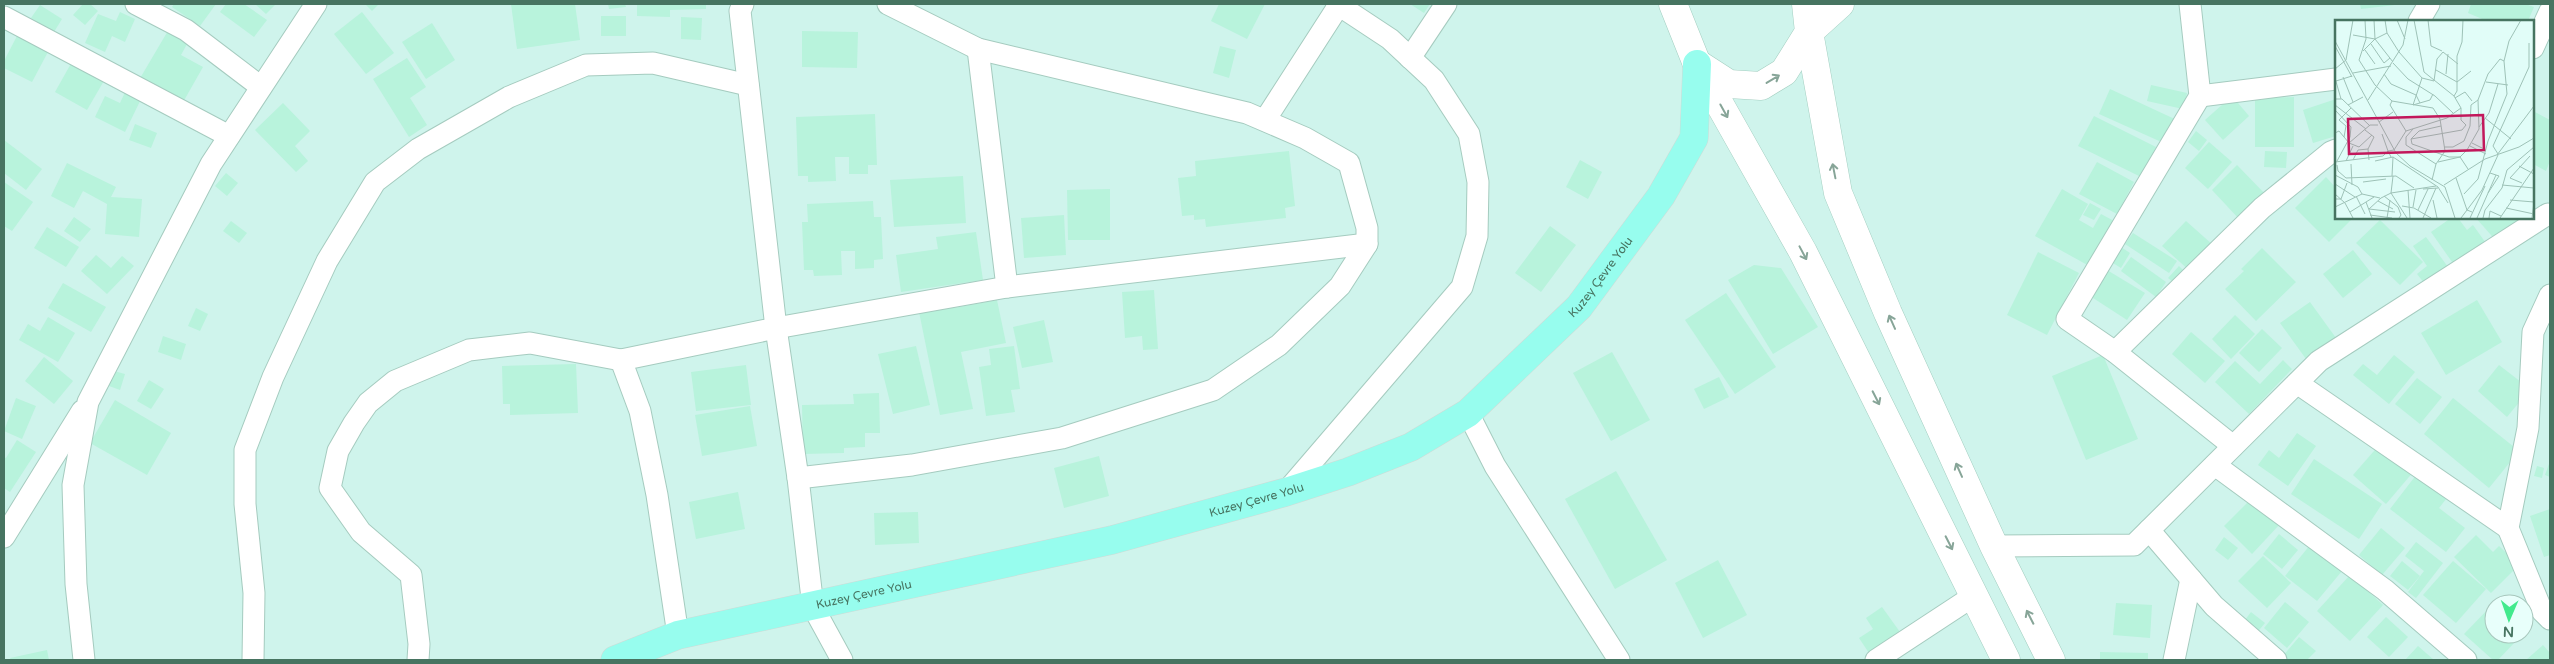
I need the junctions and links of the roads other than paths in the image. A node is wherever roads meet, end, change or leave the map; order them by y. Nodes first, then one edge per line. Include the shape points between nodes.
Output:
1 (136, 4) edge
2 (316, 4) edge
3 (743, 4) edge
4 (888, 4) edge
5 (1338, 4) edge
6 (1446, 4) edge
7 (1673, 4) edge
8 (1806, 4) edge
9 (1840, 4) edge
10 (2190, 4) edge
11 (2429, 4) edge
12 (2550, 11) edge
13 (4, 17) edge
14 (2420, 20) edge
15 (1809, 32) junction
16 (2534, 46) edge
17 (978, 49) junction
18 (1410, 58) junction
19 (1697, 64) junction
20 (2335, 78) edge
21 (748, 85) junction
22 (261, 87) junction
23 (2200, 96) junction
24 (1265, 120) junction
25 (229, 136) junction
26 (2335, 150) edge
27 (2532, 219) edge
28 (1367, 244) junction
29 (1007, 287) junction
30 (2550, 295) edge
31 (776, 328) junction
32 (2115, 352) junction
33 (621, 360) junction
34 (2297, 383) junction
35 (88, 402) junction
36 (1468, 413) junction
37 (2233, 446) junction
38 (2215, 464) junction
39 (798, 478) junction
40 (1286, 492) junction
41 (2508, 528) junction
42 (2149, 530) junction
43 (4, 537) edge
44 (1994, 546) junction
45 (2191, 579) junction
46 (1975, 595) junction
47 (813, 606) junction
48 (2550, 619) edge
49 (678, 635) junction
50 (84, 660) edge
51 (254, 660) edge
52 (418, 660) edge
53 (615, 660) edge
54 (842, 660) edge
55 (1618, 660) edge
56 (1876, 660) edge
57 (2006, 660) edge
58 (2052, 660) edge
59 (2174, 660) edge
60 (2276, 660) edge
61 (2466, 660) edge

1 - 22 street via 186,30
2 - 22 street
3 - 21 street via 740,11
4 - 17 street
5 - 18 street via 1390,39
5 - 24 street
6 - 18 street
7 - 19 main road
8 - 15 main road
9 - 15 main road
10 - 23 street
11 - 14 street
12 - 16 street
13 - 25 street
19 -> 15 main road via 1729,84 1761,86 1784,72
44 -> 15 main road via 1888,313 1838,193
17 - 24 street via 1229,108
17 - 29 street
18 - 40 street via 1434,80 1469,134 1478,182 1477,236 1462,287
19 - 36 main road, Kuzey Çevre Yolu via 1694,138 1661,196 1579,306
19 -> 46 main road via 1803,252
20 - 23 street
21 - 31 street
21 - 51 street via 653,63 586,65 509,97 418,149 375,182 327,261 273,378 245,450 245,504 254,593
22 - 25 street
23 - 32 street via 2067,319
24 - 28 street via 1349,163 1367,228
25 - 35 street via 211,164
26 - 32 street via 2262,208
27 - 34 street via 2319,361
28 - 29 street
28 - 39 street via 1340,286 1279,345 1213,390 1062,438 912,465
29 - 31 street
30 - 41 street via 2533,332 2528,428
31 - 33 street
31 - 39 street
32 - 37 street
33 - 49 street via 642,420 657,494
33 - 52 street via 530,343 470,350 395,381 368,403 354,422 338,451 330,488 361,532 411,575
34 - 37 street
34 - 41 street
35 - 43 street
35 - 50 street via 73,485 76,584
36 - 40 main road, Kuzey Çevre Yolu via 1411,447
36 - 55 street via 1495,466
37 - 38 street
38 - 42 street
38 - 61 street via 2385,590
39 - 47 street
40 - 47 main road, Kuzey Çevre Yolu via 1112,540
41 - 48 street via 2542,611
42 - 44 street via 2134,545
42 - 45 street
58 -> 44 main road
45 - 59 street
45 - 60 street via 2214,606
46 - 56 street
46 - 57 main road
47 - 49 main road, Kuzey Çevre Yolu
47 - 54 street
49 - 53 main road, Kuzey Çevre Yolu

